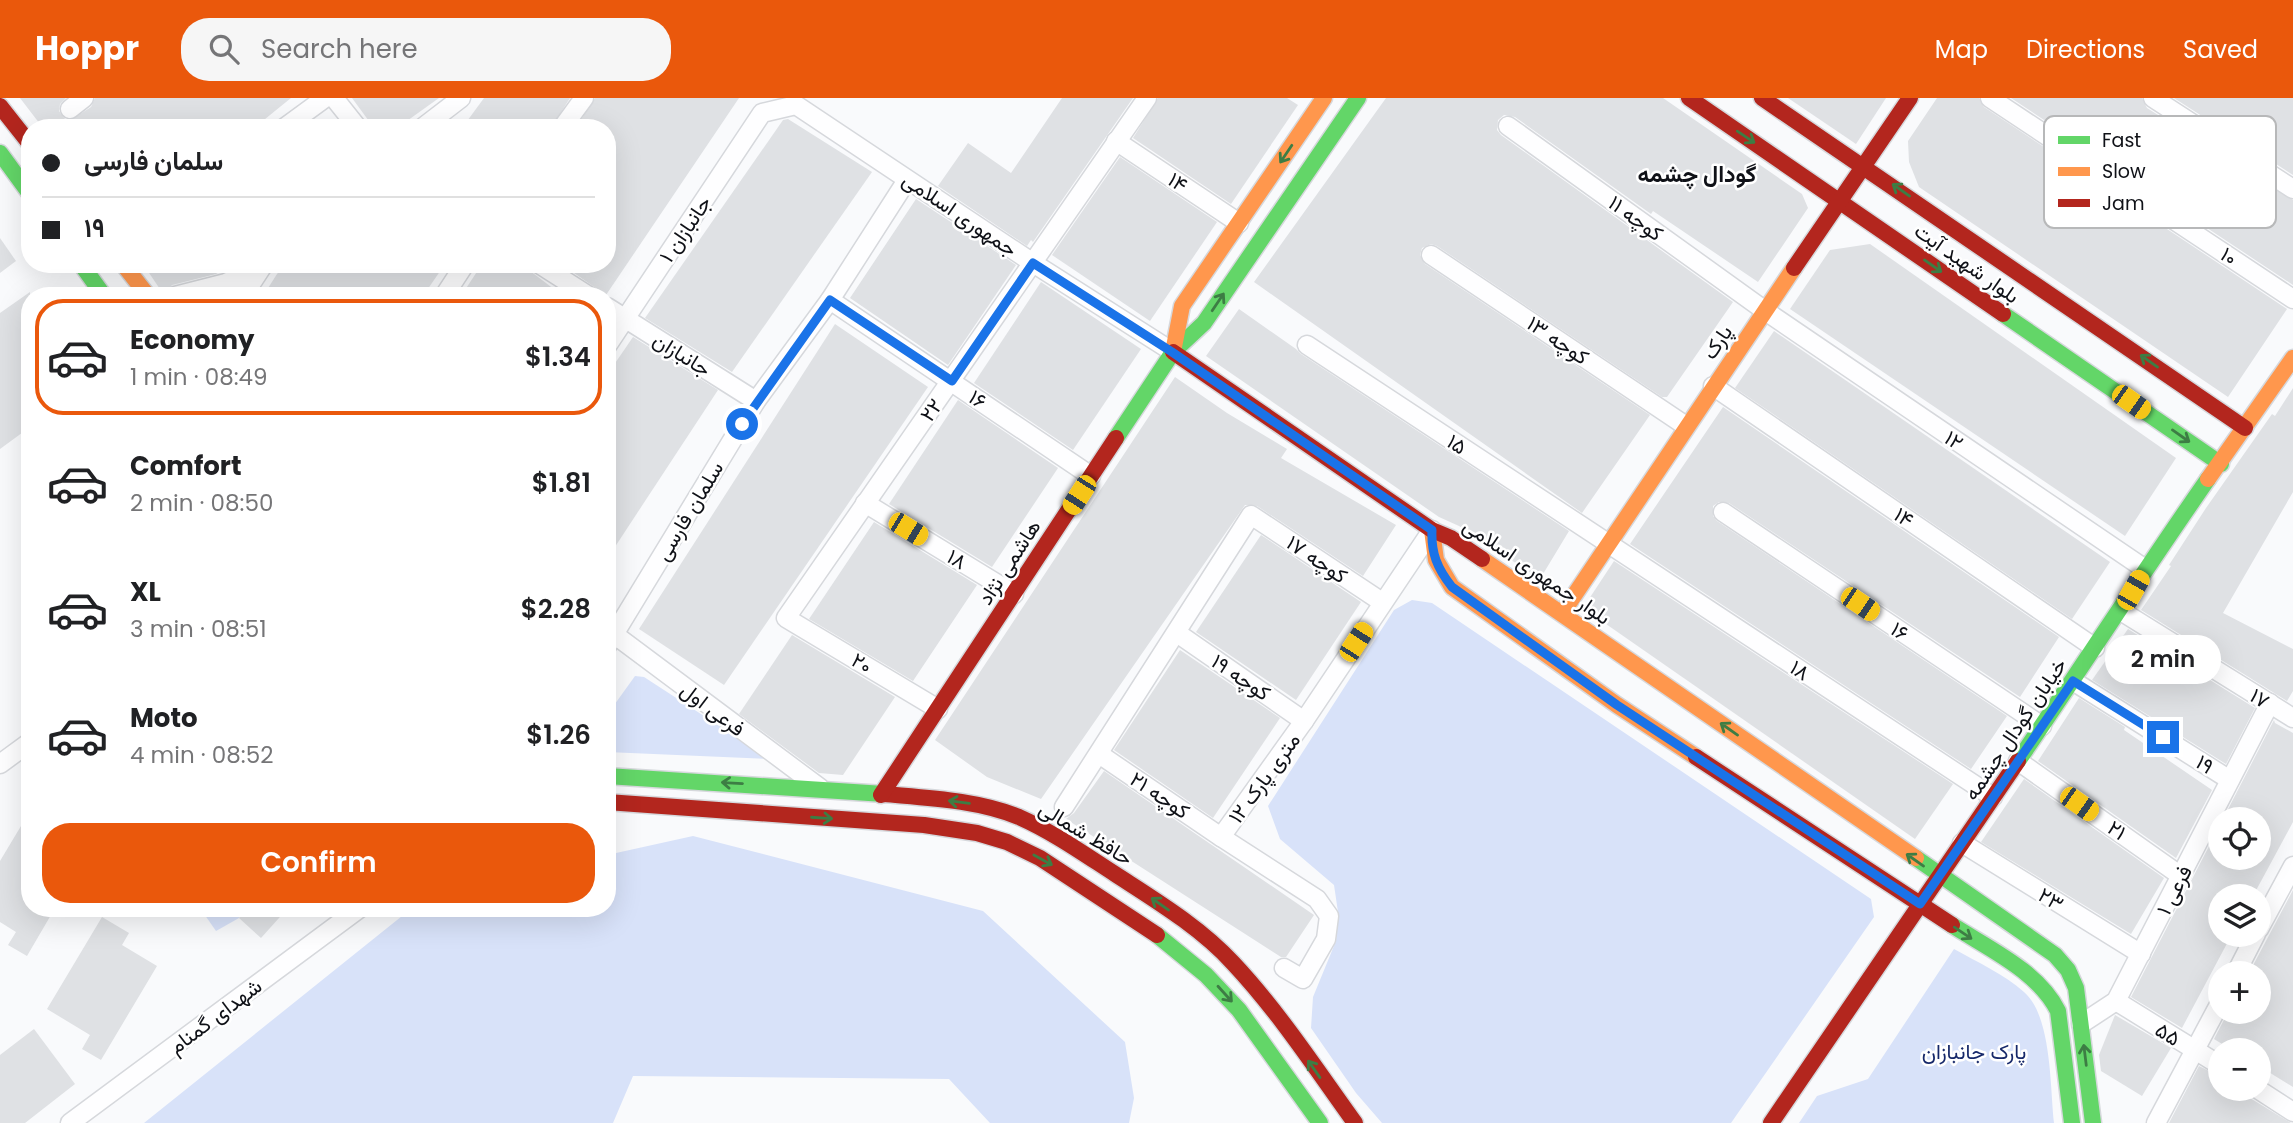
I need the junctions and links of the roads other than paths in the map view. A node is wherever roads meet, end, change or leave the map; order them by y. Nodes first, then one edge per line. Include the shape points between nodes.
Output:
1 (325, 98) edge
2 (334, 98) edge
3 (461, 98) edge
4 (584, 98) edge
5 (1147, 98) edge
6 (1358, 98) edge
7 (1689, 98) edge
8 (1762, 98) edge
9 (1910, 98) edge
10 (1990, 98) edge
11 (2153, 98) edge
12 (1317, 101) edge
13 (0, 106) edge
14 (762, 113) joint
15 (2181, 116) edge
16 (296, 119) edge
17 (351, 119) edge
18 (434, 119) edge
19 (569, 119) edge
20 (1508, 126) dead end
21 (21, 133) edge
22 (2044, 134) edge
23 (1116, 141) junction
24 (0, 153) edge
25 (1863, 165) junction
26 (2276, 177) edge
27 (907, 180) junction
28 (21, 182) edge
29 (2293, 188) edge
30 (1839, 201) junction
31 (1239, 223) junction
32 (2186, 228) edge
33 (1431, 255) dead end
34 (1033, 263) junction
35 (130, 273) edge
36 (246, 273) edge
37 (554, 273) edge
38 (141, 287) edge
39 (208, 287) edge
40 (575, 287) edge
41 (2293, 299) edge
42 (830, 300) junction
43 (1764, 310) junction
44 (616, 313) edge
45 (625, 319) junction
46 (616, 332) edge
47 (1307, 345) dead end
48 (1172, 352) junction
49 (2293, 358) edge
50 (952, 381) junction
51 (1713, 386) junction
52 (756, 401) junction
53 (1686, 426) junction
54 (2245, 428) junction
55 (2221, 464) junction
56 (1091, 475) junction
57 (865, 503) junction
58 (1723, 512) dead end
59 (1432, 530) junction
60 (1607, 542) junction
61 (2145, 569) junction
62 (1014, 594) junction
63 (1382, 602) junction
64 (2121, 611) junction
65 (1563, 612) junction
66 (786, 618) joint
67 (616, 626) edge
68 (1177, 634) junction
69 (616, 642) edge
70 (2095, 648) junction
71 (2073, 681) junction
72 (2270, 704) junction
73 (938, 709) junction
74 (2293, 718) edge
75 (1304, 720) junction
76 (2042, 726) junction
77 (21, 749) edge
78 (1099, 754) junction
79 (2018, 761) junction
80 (0, 764) edge
81 (616, 777) edge
82 (2230, 780) junction
83 (820, 788) junction
84 (881, 795) junction
85 (1993, 797) junction
86 (616, 804) edge
87 (1064, 807) dead end
88 (1221, 837) junction
89 (1962, 843) junction
90 (2293, 866) edge
91 (1939, 876) junction
92 (2181, 876) junction
93 (1920, 904) junction
94 (2271, 907) edge
95 (348, 917) edge
96 (2141, 954) junction
97 (1284, 968) dead end
98 (2116, 1001) junction
99 (2081, 1024) junction
100 (2209, 1024) edge
101 (2195, 1050) junction
102 (2208, 1058) edge
103 (2271, 1098) edge
104 (2293, 1112) edge
105 (69, 1123) edge
106 (1320, 1123) edge
107 (1355, 1123) edge
108 (1771, 1123) edge
109 (2071, 1123) edge
110 (2093, 1123) edge
111 (2156, 1123) edge

1 - 16 street
2 - 17 street
3 - 18 street
4 - 19 street
5 - 23 street, ۲۲
48 -> 6 main road, هاشمی نژاد via 1204,323
7 -> 30 main road, بلوار شهید آیت
8 - 25 main road, بلوار شهید آیت
9 - 25 main road, پارک
10 - 22 street, ۱۰
11 - 15 street
12 -> 31 main road, هاشمی نژاد
13 - 21 main road
14 - 27 street, جمهوری اسلامی via 796,105
14 - 45 street, جانبازان ۱
20 - 43 street, کوچه ۱۱
23 - 31 street, ۱۴
23 - 34 street, ۲۲
24 - 28 main road
25 - 30 main road, پارک
54 -> 25 main road, بلوار شهید آیت
26 - 29 street
27 - 34 street, جمهوری اسلامی
27 - 42 street, سلمان فارسی
30 - 43 main road, پارک
30 -> 55 main road, بلوار شهید آیت
31 - 48 main road, هاشمی نژاد via 1182,306
32 - 41 street, ۱۰
33 - 53 street, کوچه ۱۳
34 - 48 street, جمهوری اسلامی
34 - 50 street, ۲۲
35 - 38 main road
36 - 39 street
37 - 40 street
42 - 50 street, ۱۶
42 - 52 street, سلمان فارسی
43 - 51 main road, پارک
43 - 61 street, ۱۲
44 - 45 street, جانبازان
45 - 46 street, جانبازان ۱
45 - 52 street, جانبازان
47 - 60 street, ۱۵
48 - 56 main road, هاشمی نژاد
48 - 59 main road, جمهوری اسلامی
49 - 54 main road, خیابان گودال چشمه
50 - 56 street, ۱۶
50 - 57 street, ۲۲
51 - 53 main road, پارک
51 - 70 street, ۱۴
52 - 67 street, سلمان فارسی
53 - 60 main road, پارک
54 - 55 main road, خیابان گودال چشمه
55 - 61 main road, خیابان گودال چشمه
56 - 62 main road, هاشمی نژاد
57 - 62 street, ۱۸
57 - 66 street, ۲۲
58 - 76 street, ۱۶
59 - 63 street, ۱۲ متری پارک
59 - 65 main road, بلوار جمهوری اسلامی
59 - 93 main road, بلوار جمهوری اسلامی via 1431,550 1452,587 1617,705
60 - 65 main road, پارک
60 - 85 street, ۱۸
61 - 64 main road, خیابان گودال چشمه
62 - 73 main road, هاشمی نژاد
63 - 68 street, کوچه ۱۷ via 1251,515
63 - 75 street, ۱۲ متری پارک
64 - 70 main road, خیابان گودال چشمه
64 - 72 street, ۱۷
91 -> 65 main road, بلوار جمهوری اسلامی
66 - 73 street, ۲۰
68 - 75 street, کوچه ۱۹
68 - 78 street
69 - 83 street, فرعی اول
70 - 71 main road, خیابان گودال چشمه
71 - 76 main road, خیابان گودال چشمه
71 - 82 street, ۱۹
72 - 74 street, ۱۷
72 - 82 street, فرعی ۱
73 - 84 main road, هاشمی نژاد
75 - 88 street, ۱۲ متری پارک
76 - 79 main road, خیابان گودال چشمه
77 - 80 street
78 - 87 street
78 - 88 street, کوچه ۲۱
79 - 85 main road, خیابان گودال چشمه
79 - 92 street, ۲۱
83 -> 81 main road, حافظ شمالی
82 - 92 street, فرعی ۱
83 - 84 main road, حافظ شمالی
107 -> 84 main road, حافظ شمالی via 1231,960 1158,902 1060,838 1018,817 973,804
85 - 89 main road, خیابان گودال چشمه
86 -> 106 main road via 924,825 968,830 1008,842 1047,862 1181,952 1240,1011
88 - 97 street, ۱۲ متری پارک via 1317,899 1329,916 1326,939 1303,979
89 - 91 main road, خیابان گودال چشمه
89 - 96 street, ۲۳
90 - 94 street
91 - 93 main road, خیابان گودال چشمه
91 - 99 main road, بلوار جمهوری اسلامی via 2055,955 2076,988
92 - 96 street, فرعی ۱
93 - 108 main road, خیابان گودال چشمه
93 -> 109 main road, بلوار جمهوری اسلامی via 2034,979 2052,999 2058,1011
95 - 105 street, شهدای گمنام
96 - 98 street, فرعی ۱
98 - 99 street, فرعی ۱
98 - 101 street, ۵۵
110 -> 99 main road, بلوار جمهوری اسلامی
100 - 101 street
101 - 102 street, ۵۵
101 - 111 street
103 - 104 street

